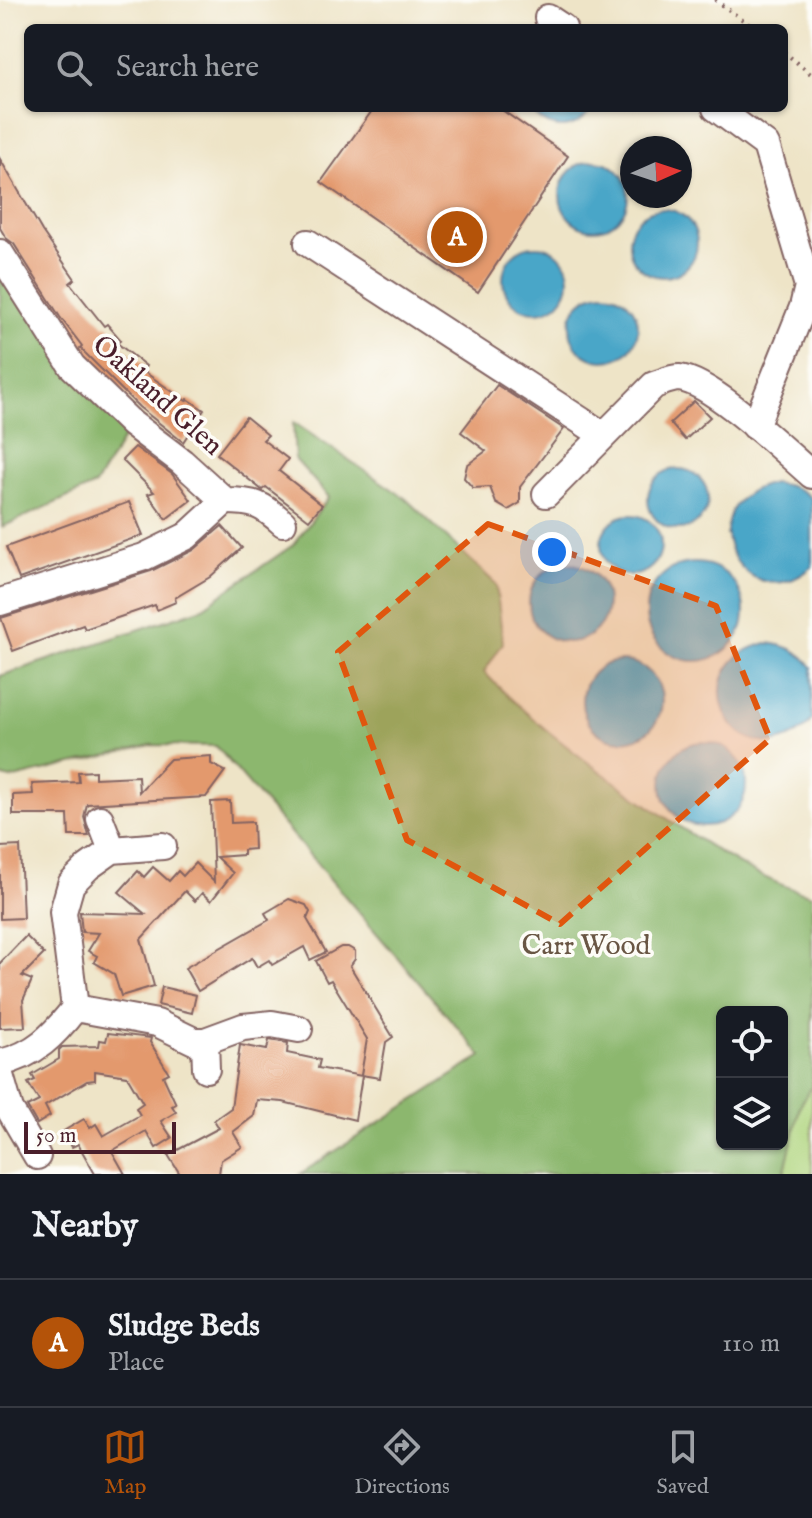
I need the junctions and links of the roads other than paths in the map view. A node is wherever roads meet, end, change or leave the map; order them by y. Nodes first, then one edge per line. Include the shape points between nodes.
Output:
1 (721, 112) edge
2 (308, 243) dead end
3 (0, 253) edge
4 (755, 426) junction
5 (603, 435) junction
6 (812, 475) edge
7 (546, 494) dead end
8 (225, 501) junction
9 (283, 523) dead end
10 (0, 602) edge
11 (100, 819) dead end
12 (163, 846) dead end
13 (112, 850) junction
14 (75, 1008) junction
15 (299, 1029) dead end
16 (205, 1041) junction
17 (0, 1063) edge
18 (206, 1069) dead end
19 (0, 1075) edge
20 (37, 1156) dead end

1 - 4 street via 766,145 808,286
2 - 5 street
3 - 8 street, Oakland Glen via 72,366
4 - 5 street via 703,387 677,378 654,385
4 - 6 street
5 - 7 street
8 - 9 street, Oakland Glen via 263,505
8 - 10 street, Oakland Glen via 187,536 144,557
11 - 13 street
12 - 13 street
13 - 14 street via 71,884 65,898
14 - 16 street via 157,1023
14 - 17 street via 34,1052
15 - 16 street via 272,1024 243,1027
16 - 18 street
19 - 20 street via 10,1110

